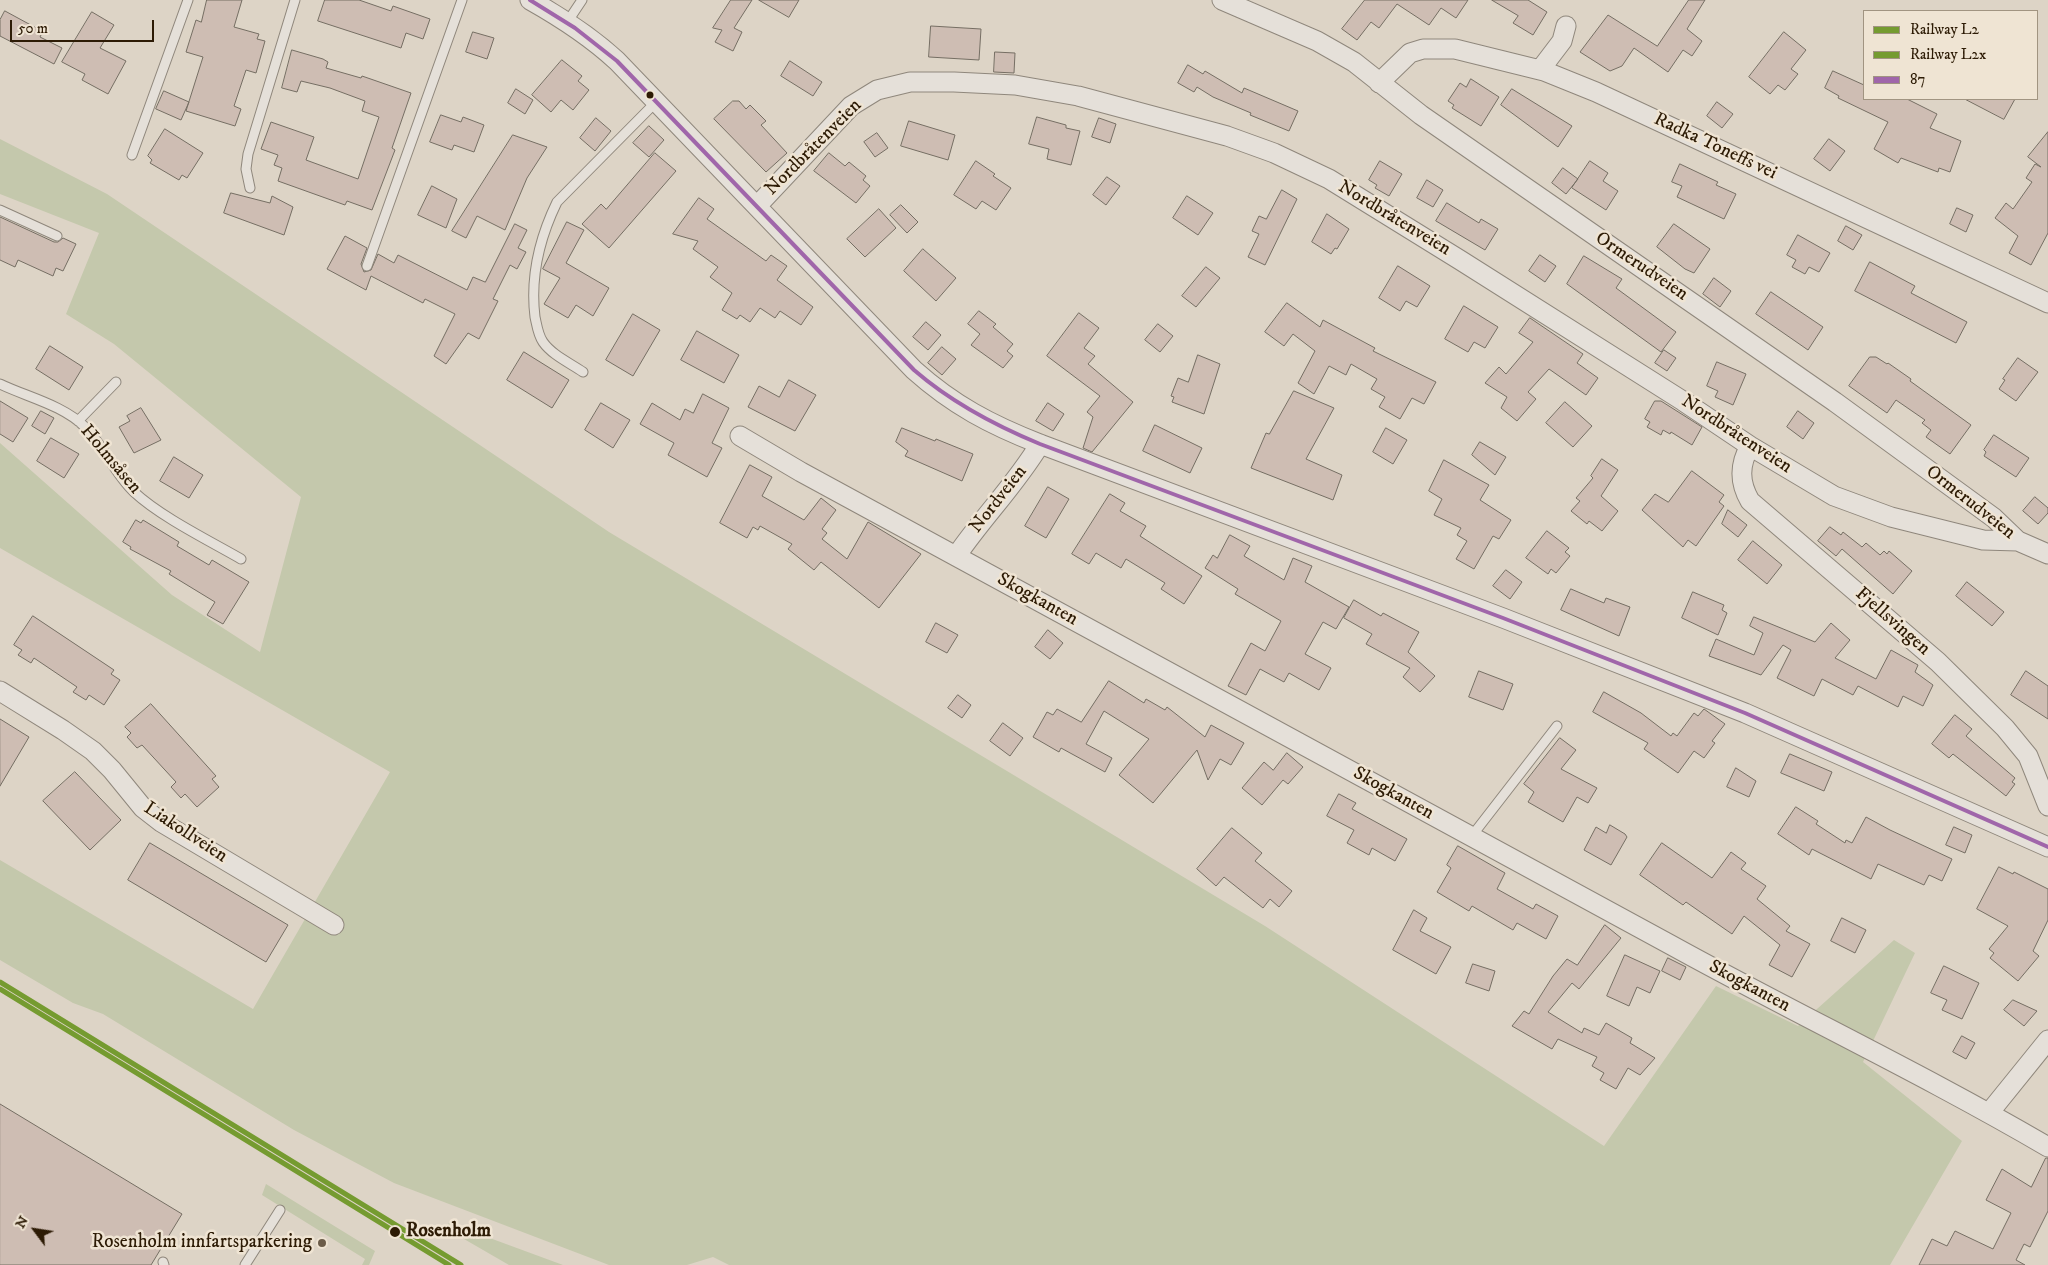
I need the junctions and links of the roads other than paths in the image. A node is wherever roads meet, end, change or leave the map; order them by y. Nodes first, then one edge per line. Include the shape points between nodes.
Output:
1 (188, 0) edge
2 (295, 0) edge
3 (462, 0) edge
4 (530, 0) edge
5 (582, 0) edge
6 (1222, 0) edge
7 (568, 21) junction
8 (1566, 26) dead end
9 (1540, 70) junction
10 (1379, 83) junction
11 (656, 102) junction
12 (132, 155) dead end
13 (250, 188) dead end
14 (758, 206) junction
15 (0, 210) edge
16 (57, 236) dead end
17 (367, 266) dead end
18 (2048, 303) edge
19 (583, 372) dead end
20 (116, 382) dead end
21 (0, 384) edge
22 (78, 421) junction
23 (740, 436) dead end
24 (1040, 444) junction
25 (1750, 446) junction
26 (2018, 541) junction
27 (2048, 554) edge
28 (956, 555) junction
29 (241, 559) dead end
30 (0, 692) edge
31 (1557, 726) dead end
32 (2048, 806) edge
33 (1471, 837) junction
34 (2048, 847) edge
35 (334, 925) dead end
36 (2048, 1040) edge
37 (1989, 1113) junction
38 (2048, 1147) edge
39 (280, 1210) dead end
40 (245, 1265) edge

1 - 12 lane
2 - 13 lane via 248,154 246,169
3 - 17 lane
4 - 7 street
5 - 7 lane
6 - 10 street, Ormerudveien via 1333,49
7 - 11 street via 592,37
8 - 9 street via 1562,41
9 - 10 street, Radka Toneffs vei via 1454,49 1423,49 1404,59
9 - 18 street, Radka Toneffs vei via 1596,92
10 - 26 street, Ormerudveien via 1595,237 1827,396 1994,518
11 - 14 street
11 - 19 lane via 557,202 536,262 532,296 540,336 548,348
14 - 24 street via 925,380 972,414
14 - 25 street, Nordbråtenveien via 851,106 876,90 910,82 954,82 1015,85 1078,96 1228,136 1329,179
15 - 16 lane
20 - 22 lane
21 - 22 lane, Holmsåsen
22 - 29 lane, Holmsåsen via 94,437 135,493
23 - 28 street, Skogkanten
24 - 28 street, Nordveien
24 - 34 street via 1736,709
25 - 26 street, Nordbråtenveien via 1834,496 1891,517 1983,540
25 - 32 street, Fjellsvingen via 1740,471 1743,489 1750,501 1938,662 2006,728 2028,756
26 - 27 street, Ormerudveien
28 - 33 street, Skogkanten
30 - 35 street, Liakollveien via 93,751 106,762 143,808 160,822
31 - 33 lane
33 - 37 street, Skogkanten
36 - 37 street
37 - 38 street, Skogkanten
39 - 40 lane

